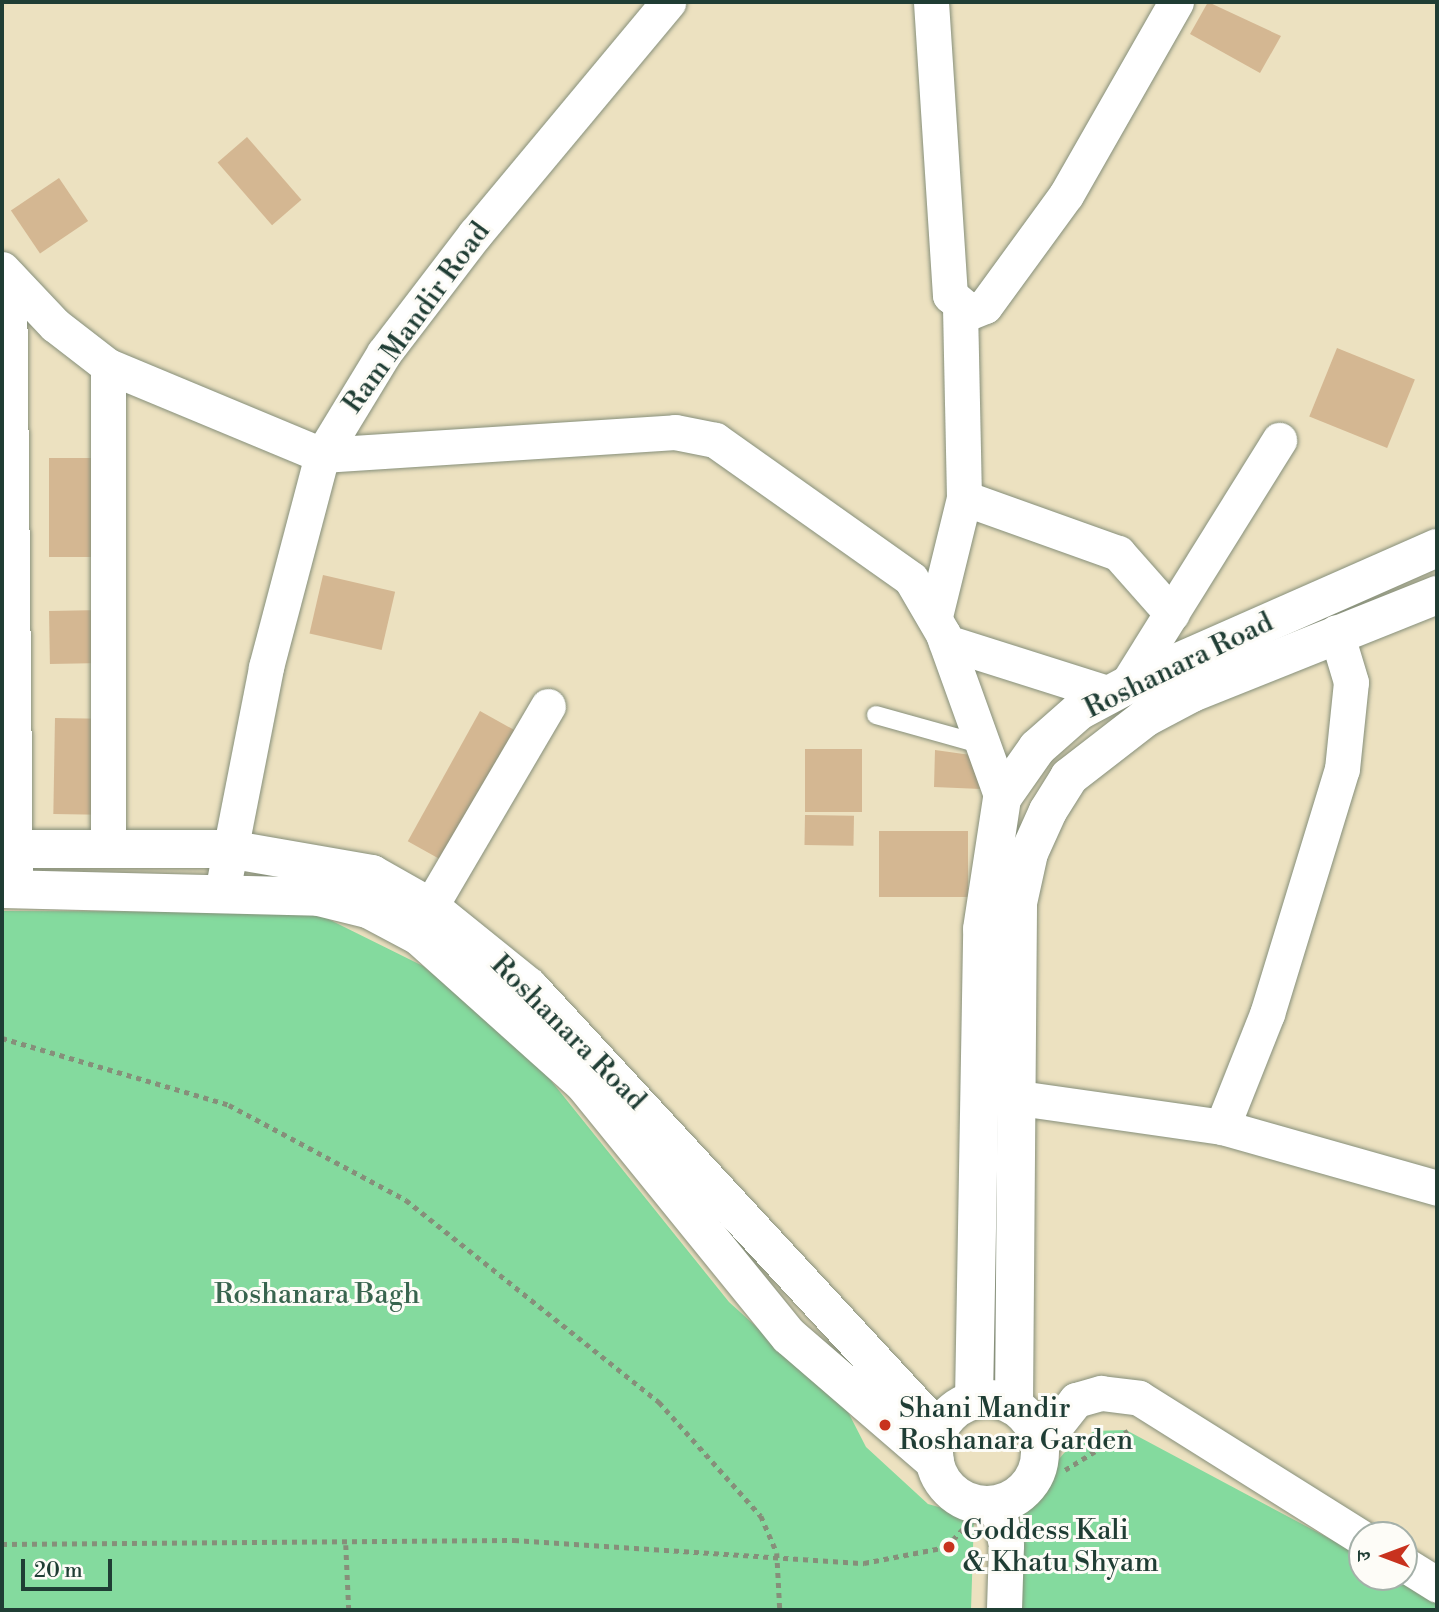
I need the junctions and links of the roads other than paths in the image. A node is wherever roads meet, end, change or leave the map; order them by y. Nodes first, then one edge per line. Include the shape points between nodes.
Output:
1 (668, 2) edge
2 (931, 2) edge
3 (1176, 2) edge
4 (5, 273) edge
5 (960, 309) junction
6 (108, 366) junction
7 (1279, 440) dead end
8 (322, 455) junction
9 (964, 498) junction
10 (1428, 553) edge
11 (1437, 596) edge
12 (1172, 614) junction
13 (940, 629) junction
14 (1336, 632) junction
15 (1118, 690) junction
16 (548, 706) dead end
17 (876, 715) dead end
18 (980, 744) junction
19 (1002, 798) junction
20 (8, 849) edge
21 (228, 849) junction
22 (108, 850) junction
23 (8, 888) edge
24 (222, 892) junction
25 (430, 907) junction
26 (1018, 1098) junction
27 (1222, 1126) junction
28 (1437, 1188) edge
29 (974, 1400) junction
30 (1014, 1406) junction
31 (936, 1446) junction
32 (1039, 1447) junction
33 (1001, 1504) junction
34 (1348, 1529) edge
35 (1418, 1573) edge
36 (1437, 1585) edge
37 (1004, 1610) edge

1 - 8 street, Ram Mandir Road via 475,234 384,353
2 - 5 street via 949,278
3 - 5 street via 1066,195 985,306
4 - 6 street via 55,325
4 - 20 street
5 - 9 street
6 - 8 street
6 - 22 street
7 - 12 street
8 - 13 street via 695,433 715,440 893,565
8 - 21 street, Ram Mandir Road
9 - 12 street via 1118,553
9 - 13 street
10 - 11 street
10 - 15 street, Roshanara Road
11 - 14 street, Roshanara Road
12 - 15 street
13 - 15 street
13 - 18 street
14 - 26 street, Roshanara Road via 1145,718 1069,777 1029,853 1018,903
14 - 27 street via 1351,682 1342,769 1267,1014
15 - 19 street, Roshanara Road via 1037,748
16 - 25 street
17 - 18 lane
18 - 19 street
19 - 29 street, Roshanara Road via 982,929
20 - 22 street, Roshanara Road
20 - 23 street
21 - 22 street, Roshanara Road
21 - 24 street, Ram Mandir Road
21 - 25 street, Roshanara Road via 372,874
23 - 24 street, Roshanara Road
24 - 31 street, Roshanara Road via 319,897 368,909 419,936 584,1084 789,1336
25 - 31 street, Roshanara Road via 529,987
26 - 27 street
26 - 30 street, Roshanara Road
27 - 28 street
29 - 30 street
29 - 31 street via 953,1410
30 - 32 street via 1034,1427
31 - 33 street via 946,1486
32 - 33 street via 1027,1487
32 - 34 street via 1076,1400 1101,1393 1139,1398
33 - 37 street via 1006,1545
35 - 36 street

